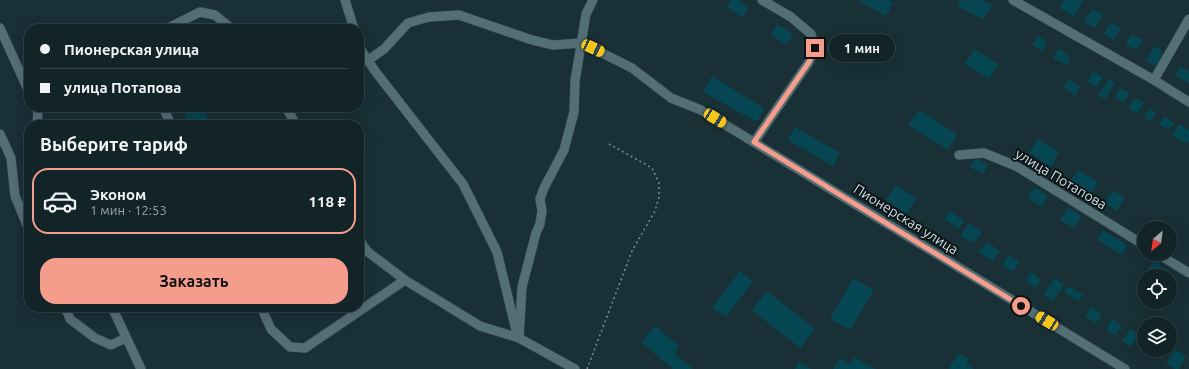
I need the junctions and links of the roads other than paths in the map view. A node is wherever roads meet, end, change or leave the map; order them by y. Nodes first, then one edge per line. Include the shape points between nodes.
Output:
1 (338, 0) edge
2 (345, 0) edge
3 (593, 0) edge
4 (762, 0) edge
5 (1013, 0) edge
6 (348, 10) junction
7 (1189, 18) edge
8 (176, 24) edge
9 (226, 24) edge
10 (352, 24) edge
11 (0, 28) edge
12 (582, 43) junction
13 (364, 56) edge
14 (367, 61) junction
15 (1154, 80) junction
16 (24, 81) edge
17 (1189, 102) edge
18 (0, 134) edge
19 (754, 142) junction
20 (959, 155) dead end
21 (24, 218) edge
22 (1137, 241) edge
23 (364, 247) edge
24 (1169, 261) edge
25 (1189, 273) edge
26 (405, 280) junction
27 (364, 308) edge
28 (67, 312) edge
29 (114, 312) edge
30 (262, 312) edge
31 (358, 312) edge
32 (126, 338) junction
33 (519, 338) junction
34 (141, 369) edge
35 (575, 369) edge
36 (1124, 369) edge

1 - 6 street
2 - 6 street
3 - 12 street via 586,14
4 - 19 street via 791,17 811,34 815,48 809,62
5 - 15 street
6 - 10 street
7 - 15 street
8 - 9 street via 200,12 214,15
11 - 16 street
12 - 14 street via 553,45 459,15 429,17 408,23 384,49
12 - 19 street, Пионерская улица via 632,68 671,98 701,110
12 - 33 street via 575,81 574,112 564,150 540,199 540,224 522,287
13 - 14 street
14 - 33 street via 463,184 497,252
15 - 17 street
18 - 21 street via 11,158 15,196
19 - 36 street, Пионерская улица
20 - 22 street, улица Потапова via 984,153 1016,166
23 - 26 street
24 - 25 street
26 - 27 street
26 - 33 street via 480,326
28 - 32 street via 70,319 95,338 111,345
29 - 32 street
30 - 31 street via 271,329 290,347 305,348
32 - 34 street
33 - 35 street

